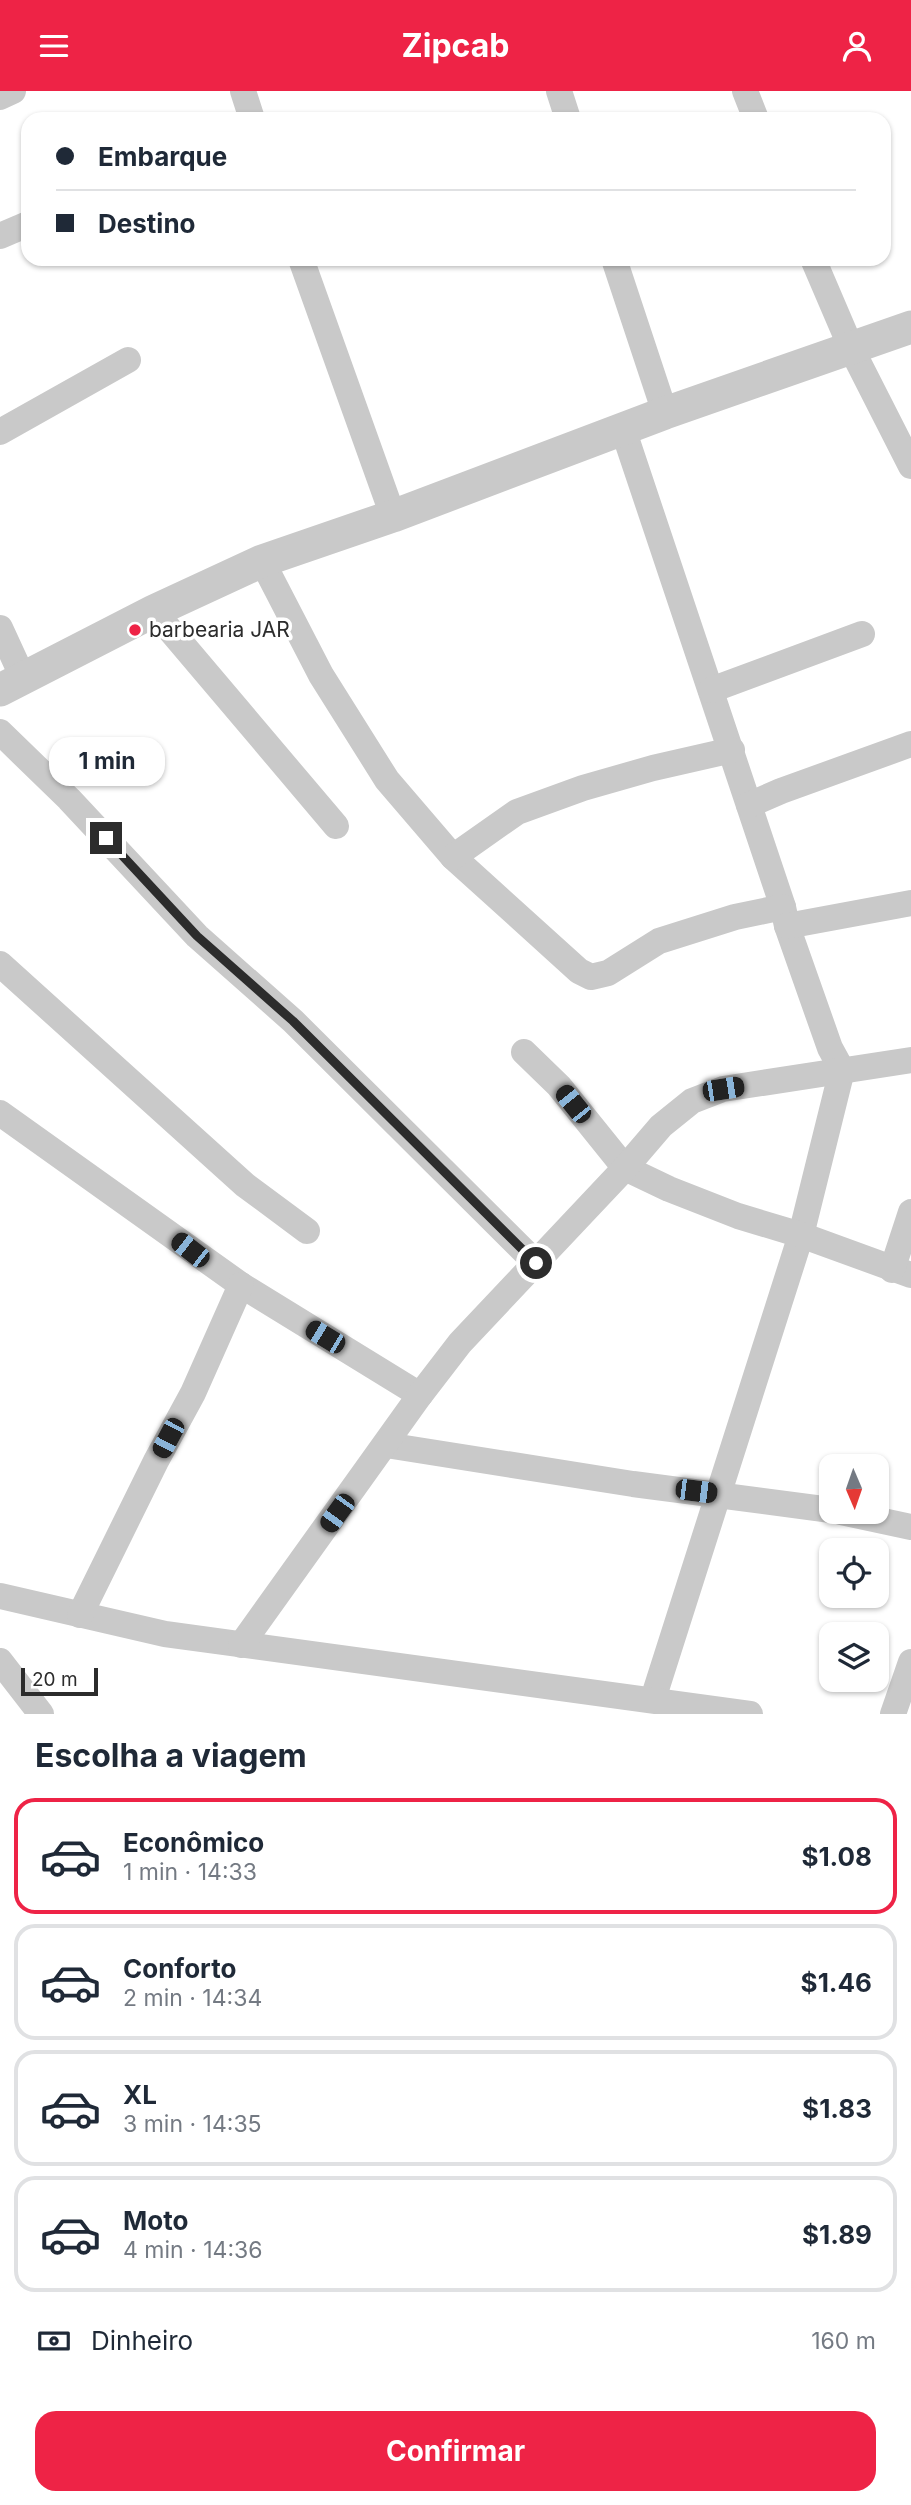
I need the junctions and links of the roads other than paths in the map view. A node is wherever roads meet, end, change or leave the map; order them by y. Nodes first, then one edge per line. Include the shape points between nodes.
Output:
1 (13, 91) edge
2 (243, 91) edge
3 (559, 91) edge
4 (0, 97) edge
5 (250, 112) edge
6 (566, 112) edge
7 (21, 227) edge
8 (0, 236) edge
9 (304, 266) edge
10 (616, 266) edge
11 (816, 266) edge
12 (911, 327) edge
13 (852, 350) junction
14 (128, 360) dead end
15 (665, 413) junction
16 (623, 429) junction
17 (0, 432) edge
18 (911, 466) edge
19 (393, 516) junction
20 (262, 561) junction
21 (154, 611) junction
22 (0, 628) edge
23 (862, 634) dead end
24 (12, 684) edge
25 (711, 690) junction
26 (0, 732) edge
27 (911, 744) edge
28 (732, 750) junction
29 (749, 805) junction
30 (336, 826) dead end
31 (453, 857) junction
32 (911, 903) edge
33 (785, 917) junction
34 (0, 964) edge
35 (524, 1052) dead end
36 (911, 1059) edge
37 (842, 1070) junction
38 (0, 1112) edge
39 (625, 1168) junction
40 (911, 1212) edge
41 (307, 1231) dead end
42 (801, 1235) junction
43 (536, 1263) junction
44 (901, 1273) edge
45 (241, 1285) junction
46 (420, 1395) junction
47 (386, 1445) junction
48 (717, 1494) junction
49 (819, 1508) edge
50 (889, 1522) edge
51 (911, 1527) edge
52 (0, 1596) edge
53 (80, 1615) junction
54 (241, 1645) junction
55 (0, 1661) edge
56 (911, 1662) edge
57 (653, 1699) junction
58 (41, 1714) edge
59 (750, 1714) edge
60 (893, 1714) edge

1 - 4 street
2 - 5 street
3 - 6 street
7 - 8 street
9 - 19 street
10 - 15 street
11 - 13 street
12 - 13 street
13 - 15 street
13 - 18 street
14 - 17 street
15 - 16 street
16 - 19 street
16 - 25 street
19 - 20 street
20 - 21 street
20 - 31 street via 321,675 387,780
21 - 24 street
21 - 30 street
22 - 24 street
23 - 25 street
25 - 28 street
26 - 43 street via 197,936 293,1021
27 - 29 street
28 - 29 street
28 - 31 street via 583,788 517,812
29 - 33 street
31 - 33 street via 591,977 608,973 659,941 736,917
32 - 33 street
33 - 37 street via 830,1048
34 - 41 street via 245,1185
35 - 39 street via 559,1086
36 - 37 street
37 - 39 street via 723,1089 692,1101 661,1126
37 - 42 street
38 - 45 street
39 - 42 street via 738,1216
39 - 43 street
40 - 44 street
42 - 44 street
42 - 48 street
43 - 46 street via 460,1343
45 - 46 street
45 - 53 street via 193,1393
46 - 47 street
47 - 48 street
47 - 54 street
48 - 49 street
48 - 57 street
50 - 51 street
52 - 53 street
53 - 54 street via 165,1635
54 - 57 street
55 - 58 street
56 - 60 street
57 - 59 street

